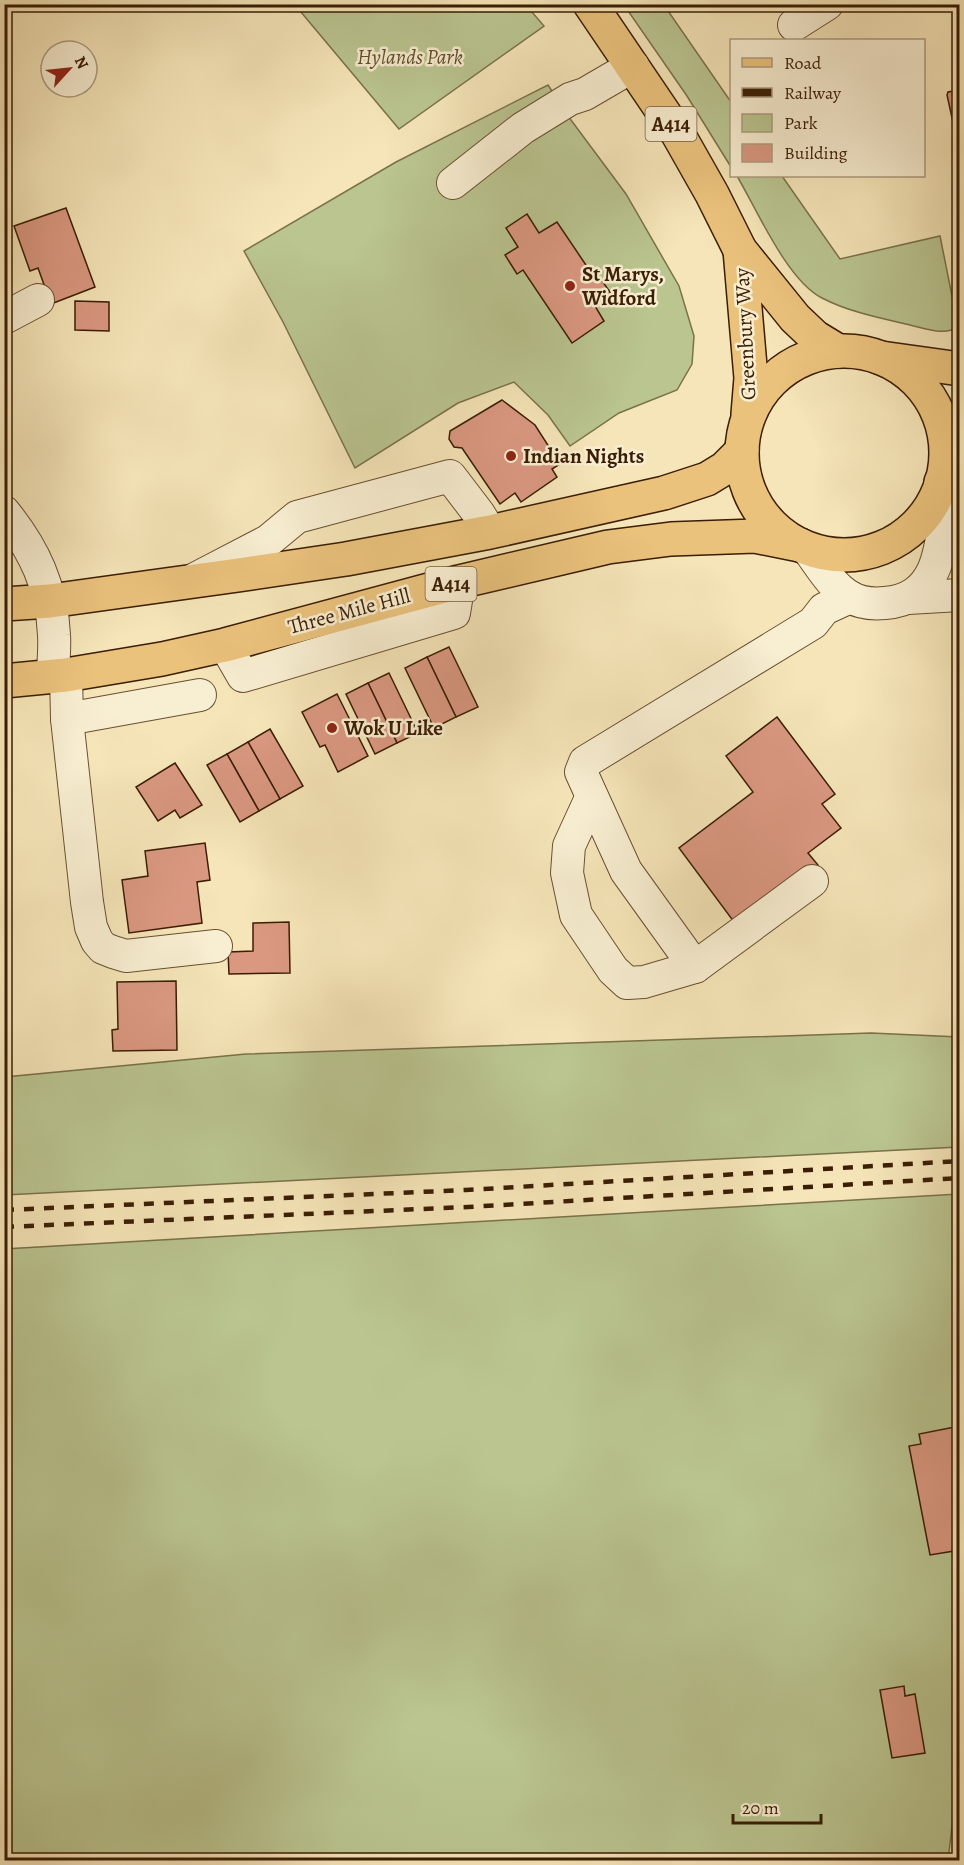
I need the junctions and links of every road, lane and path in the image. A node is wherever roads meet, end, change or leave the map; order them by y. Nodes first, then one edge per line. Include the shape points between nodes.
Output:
1 (590, 4) edge
2 (827, 4) edge
3 (794, 25) dead end
4 (633, 66) junction
5 (453, 183) dead end
6 (740, 250) junction
7 (38, 300) dead end
8 (4, 318) edge
9 (838, 351) junction
10 (881, 358) junction
11 (960, 369) edge
12 (748, 419) junction
13 (742, 451) junction
14 (946, 487) edge
15 (4, 512) edge
16 (490, 532) junction
17 (804, 547) junction
18 (960, 549) edge
19 (188, 582) junction
20 (459, 582) junction
21 (960, 595) edge
22 (850, 597) junction
23 (908, 598) junction
24 (50, 601) junction
25 (4, 604) edge
26 (337, 614) junction
27 (225, 645) junction
28 (336, 649) junction
29 (59, 676) junction
30 (4, 681) edge
31 (200, 695) dead end
32 (67, 718) junction
33 (591, 798) junction
34 (812, 881) dead end
35 (216, 946) dead end
36 (695, 967) junction

1 - 4 main road, Greenbury Way / A414
2 - 3 street
4 - 5 street via 523,128
4 - 6 main road, Greenbury Way / A414 via 678,134
6 - 9 main road, Greenbury Way / A414 via 795,318
6 - 12 main road, Greenbury Way / A414 via 751,378
7 - 8 street
9 - 10 main road, A414
9 - 12 main road, A414 via 806,358 783,371 765,388
10 - 11 main road
10 - 14 main road, A414 via 910,376 933,404 943,430
12 - 13 main road, A414
13 - 16 main road, A414 via 707,479 664,493
13 - 17 main road, A414 via 745,478 757,507 772,526
14 - 17 main road, A414 via 918,523 889,545 852,555
14 - 18 street via 950,529
14 - 23 street via 938,560 929,579
15 - 24 street via 40,567
16 - 19 main road, A414 via 346,559
16 - 19 street via 450,477 297,517 268,541
17 - 20 main road, Three Mile Hill / A414 via 755,536 660,540 608,547
17 - 22 street via 830,580
19 - 24 main road, A414
20 - 26 main road, Three Mile Hill / A414
20 - 28 street via 454,612
21 - 23 street
22 - 23 street via 880,604
22 - 33 street via 824,609 813,622 585,762 581,772
24 - 25 main road, A414
24 - 29 street
26 - 27 main road, Three Mile Hill / A414
26 - 28 street
27 - 28 street via 243,676
27 - 29 main road, Three Mile Hill / A414
29 - 30 main road, Three Mile Hill / A414
29 - 32 street
31 - 32 street
32 - 35 street via 87,902 97,941 104,948 126,956
33 - 36 street via 626,871
33 - 36 street via 568,846 567,873 576,915 613,970 627,983
34 - 36 street

